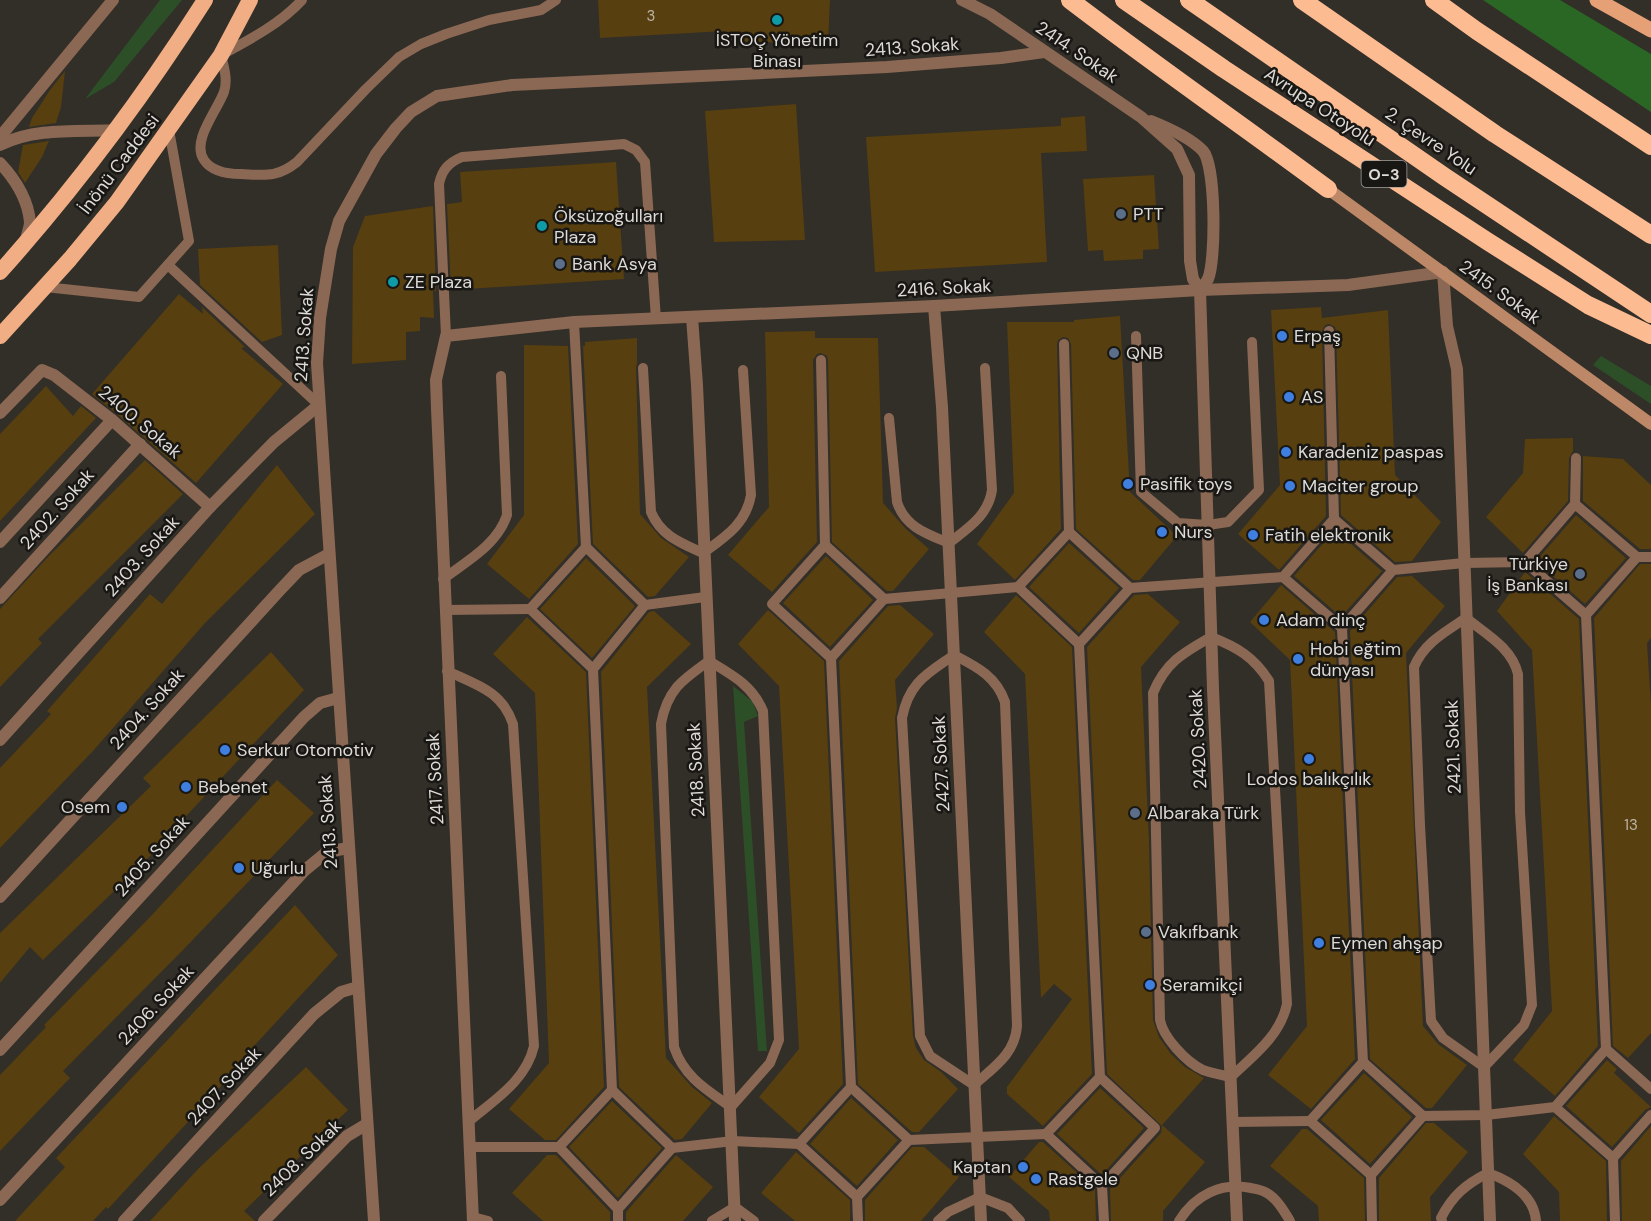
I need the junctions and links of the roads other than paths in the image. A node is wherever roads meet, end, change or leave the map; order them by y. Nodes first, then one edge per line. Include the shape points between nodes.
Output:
1 (113, 0) edge
2 (205, 0) edge
3 (250, 0) edge
4 (302, 0) edge
5 (556, 0) edge
6 (962, 0) edge
7 (1070, 0) edge
8 (1124, 0) edge
9 (1189, 0) edge
10 (1302, 0) edge
11 (1434, 0) edge
12 (1597, 0) edge
13 (1651, 30) edge
14 (1044, 52) junction
15 (221, 55) junction
16 (1141, 117) junction
17 (118, 130) junction
18 (169, 130) junction
19 (0, 137) edge
20 (0, 145) edge
21 (1651, 146) edge
22 (0, 163) edge
23 (1328, 189) joint
24 (1651, 235) edge
25 (25, 244) junction
26 (168, 265) junction
27 (0, 272) edge
28 (1443, 272) junction
29 (45, 287) junction
30 (1200, 290) junction
31 (934, 306) junction
32 (1651, 314) edge
33 (692, 317) junction
34 (656, 319) junction
35 (574, 322) junction
36 (1329, 331) dead end
37 (0, 336) edge
38 (446, 336) junction
39 (1136, 336) dead end
40 (1651, 336) edge
41 (1251, 342) dead end
42 (1064, 344) dead end
43 (821, 360) dead end
44 (643, 368) dead end
45 (985, 368) dead end
46 (743, 370) dead end
47 (501, 376) dead end
48 (319, 405) junction
49 (0, 413) edge
50 (889, 418) dead end
51 (112, 420) junction
52 (1651, 424) edge
53 (140, 444) junction
54 (1576, 458) dead end
55 (1575, 504) junction
56 (210, 507) junction
57 (1334, 519) junction
58 (1208, 525) junction
59 (1069, 532) junction
60 (0, 542) edge
61 (949, 543) junction
62 (825, 545) junction
63 (586, 546) junction
64 (704, 553) junction
65 (329, 554) junction
66 (1637, 557) junction
67 (1651, 557) edge
68 (1464, 562) junction
69 (1525, 562) junction
70 (1393, 570) junction
71 (1283, 577) junction
72 (443, 579) junction
73 (1210, 584) junction
74 (1018, 587) junction
75 (1130, 588) junction
76 (951, 593) junction
77 (705, 597) junction
78 (0, 598) edge
79 (884, 599) junction
80 (645, 605) junction
81 (530, 609) junction
82 (444, 610) junction
83 (1586, 615) junction
84 (1466, 618) junction
85 (1342, 628) junction
86 (1211, 637) junction
87 (1079, 644) junction
88 (954, 655) junction
89 (831, 658) junction
90 (709, 661) junction
91 (593, 669) junction
92 (447, 671) junction
93 (338, 698) junction
94 (0, 740) edge
95 (348, 848) junction
96 (0, 897) edge
97 (358, 987) junction
98 (1606, 1049) junction
99 (0, 1050) edge
100 (1363, 1062) junction
101 (1484, 1067) junction
102 (1100, 1077) junction
103 (1231, 1077) junction
104 (974, 1085) junction
105 (851, 1088) junction
106 (1651, 1089) edge
107 (612, 1090) junction
108 (731, 1107) junction
109 (1555, 1107) junction
110 (1486, 1115) junction
111 (1651, 1115) edge
112 (1424, 1116) junction
113 (1310, 1121) junction
114 (468, 1122) junction
115 (1233, 1122) junction
116 (367, 1124) junction
117 (1046, 1134) junction
118 (977, 1137) junction
119 (909, 1140) junction
120 (732, 1141) junction
121 (799, 1144) junction
122 (469, 1148) junction
123 (559, 1148) junction
124 (672, 1148) junction
125 (1612, 1158) junction
126 (1488, 1173) junction
127 (1371, 1175) junction
128 (1236, 1185) junction
129 (1102, 1186) junction
130 (856, 1197) junction
131 (980, 1197) junction
132 (0, 1200) edge
133 (735, 1207) junction
134 (618, 1215) edge
135 (473, 1219) edge
136 (124, 1221) edge
137 (264, 1221) edge
138 (374, 1221) edge
139 (488, 1221) edge
140 (712, 1221) edge
141 (735, 1221) edge
142 (754, 1221) edge
143 (858, 1221) edge
144 (938, 1221) edge
145 (981, 1221) edge
146 (1020, 1221) edge
147 (1104, 1221) edge
148 (1179, 1221) edge
149 (1238, 1221) edge
150 (1290, 1221) edge
151 (1372, 1221) edge
152 (1442, 1221) edge
153 (1490, 1221) edge
154 (1536, 1221) edge
155 (1615, 1221) edge

1 - 19 street
2 - 17 highway
3 - 15 highway, İnönü Caddesi
4 - 15 lane via 254,37
5 - 15 lane via 540,10 446,34 399,57 297,162 276,175 228,174 209,167 200,154 208,123 224,90
6 - 14 street, 2414. Sokak via 990,14
7 - 23 highway
8 - 40 highway, Avrupa Otoyolu / O-3 via 1487,241 1588,305
9 - 32 highway, 2. Çevre Yolu
10 - 24 highway via 1495,134
11 - 21 highway
12 - 13 main road
14 - 16 street, 2414. Sokak
14 - 48 street, 2413. Sokak via 887,67 512,85 437,96 411,112 396,128 376,154 339,221 320,318 316,363
15 - 18 highway, İnönü Caddesi
16 - 30 street via 1177,149 1190,175 1190,261 1193,279
16 - 30 street via 1172,130 1204,152 1211,171 1211,268
17 - 20 street via 41,133 15,137
17 - 25 highway
18 - 26 lane via 189,241
18 - 29 highway, İnönü Caddesi via 117,202
22 - 25 street via 24,197 30,223
23 - 28 main road, 2415. Sokak
25 - 27 highway
26 - 29 lane via 139,297
26 - 48 lane
28 - 30 street, 2416. Sokak via 1348,285
28 - 52 main road, 2415. Sokak
28 - 68 street, 2421. Sokak via 1447,326 1457,369
29 - 37 highway, İnönü Caddesi
30 - 31 street, 2416. Sokak
30 - 58 street, 2420. Sokak
31 - 33 street, 2416. Sokak
31 - 61 street, 2427. Sokak
33 - 34 street, 2416. Sokak
33 - 64 street, 2418. Sokak
34 - 35 street, 2416. Sokak
34 - 38 lane via 645,162 641,155 624,144 496,154 462,157 441,175
35 - 38 street, 2416. Sokak
35 - 63 lane
36 - 57 lane
38 - 72 street, 2417. Sokak via 436,380
39 - 58 lane via 1141,492 1178,523
41 - 58 lane via 1259,490 1228,522
42 - 59 lane
43 - 62 lane
44 - 64 lane via 651,512 667,535
45 - 61 lane via 991,499 983,515
46 - 64 lane via 750,505 740,523
47 - 72 lane via 507,515 492,542
48 - 56 street, 2403. Sokak via 274,442
48 - 65 street, 2413. Sokak
49 - 51 street, 2400. Sokak via 42,370
50 - 61 lane via 899,510 910,525
51 - 53 street, 2400. Sokak
51 - 60 street, 2402. Sokak
53 - 56 street, 2400. Sokak
53 - 78 street, 2402. Sokak
54 - 55 lane
55 - 66 lane
55 - 69 lane
56 - 94 street, 2403. Sokak
57 - 70 lane
57 - 71 lane
58 - 73 street, 2420. Sokak
59 - 74 lane
59 - 75 lane
61 - 76 street, 2427. Sokak
62 - 79 lane
62 - 89 lane via 772,604
63 - 80 lane
63 - 81 lane
64 - 77 street, 2418. Sokak
65 - 93 street, 2413. Sokak
65 - 96 street, 2404. Sokak via 299,570
66 - 67 lane
66 - 83 lane
68 - 69 lane
68 - 70 lane
68 - 84 street, 2421. Sokak
69 - 83 lane
70 - 85 lane
71 - 73 lane
71 - 85 lane
72 - 82 street, 2417. Sokak
73 - 75 lane
73 - 86 street, 2420. Sokak
74 - 76 lane
74 - 87 lane
75 - 87 lane
76 - 79 lane
76 - 88 street, 2427. Sokak
77 - 80 lane
77 - 90 street, 2418. Sokak
79 - 89 lane
80 - 91 lane
81 - 82 lane
81 - 91 lane
82 - 92 street, 2417. Sokak
83 - 98 lane
84 - 101 street, 2421. Sokak
84 - 101 lane via 1503,647 1518,674 1520,812 1532,1005 1524,1025
84 - 101 lane via 1432,641 1414,667 1419,802 1431,1021 1443,1038
85 - 100 lane
86 - 103 street, 2420. Sokak
86 - 103 lane via 1244,652 1269,681 1287,1004 1274,1035
86 - 103 lane via 1174,660 1153,693 1160,1020 1170,1042 1201,1069
87 - 102 lane
88 - 104 street, 2427. Sokak
88 - 104 lane via 990,677 1005,702 1017,1035 1011,1050
88 - 104 lane via 914,685 902,718 920,1036 936,1062
89 - 105 lane
90 - 108 street, 2418. Sokak
90 - 108 lane via 739,679 756,696 763,711 766,759 779,1040 770,1063
90 - 108 lane via 673,690 661,724 674,1047 688,1074
91 - 107 lane
92 - 114 street, 2417. Sokak
92 - 114 lane via 489,690 509,713 513,724 534,1046 517,1081
93 - 95 street, 2413. Sokak
93 - 99 street, 2405. Sokak via 320,703 304,717
95 - 97 street, 2413. Sokak
95 - 132 street, 2406. Sokak via 327,852 304,870
97 - 116 street, 2413. Sokak
97 - 136 street, 2407. Sokak via 341,992 314,1014
98 - 106 lane
98 - 109 lane
100 - 112 lane
100 - 113 lane
101 - 110 street, 2421. Sokak
102 - 117 lane
102 - 129 lane via 1155,1128
103 - 115 street, 2420. Sokak
104 - 118 street, 2427. Sokak
105 - 119 lane
105 - 121 lane
107 - 123 lane
107 - 124 lane
108 - 120 street, 2418. Sokak
109 - 110 lane
109 - 125 lane
110 - 112 lane
110 - 126 street, 2421. Sokak
111 - 125 lane
112 - 127 lane
113 - 115 lane
113 - 127 lane
114 - 122 street, 2417. Sokak
115 - 128 street, 2420. Sokak
116 - 137 street, 2408. Sokak via 347,1136
116 - 138 street, 2413. Sokak
117 - 118 lane
117 - 129 lane
118 - 119 lane
118 - 131 street, 2427. Sokak
119 - 130 lane
120 - 121 lane
120 - 124 lane
120 - 133 street, 2418. Sokak
121 - 130 lane
122 - 123 lane
122 - 135 street, 2417. Sokak
123 - 134 lane
124 - 134 lane
125 - 155 lane
126 - 152 lane via 1454,1198
126 - 153 street, 2421. Sokak
126 - 154 lane via 1520,1190 1529,1200
127 - 151 lane
128 - 148 lane via 1204,1194
128 - 149 street, 2420. Sokak
128 - 150 lane via 1265,1191
129 - 147 lane
130 - 143 lane
131 - 144 lane
131 - 145 street, 2427. Sokak
131 - 146 lane via 1008,1208
133 - 140 lane
133 - 141 street, 2418. Sokak
133 - 142 lane
135 - 139 lane

